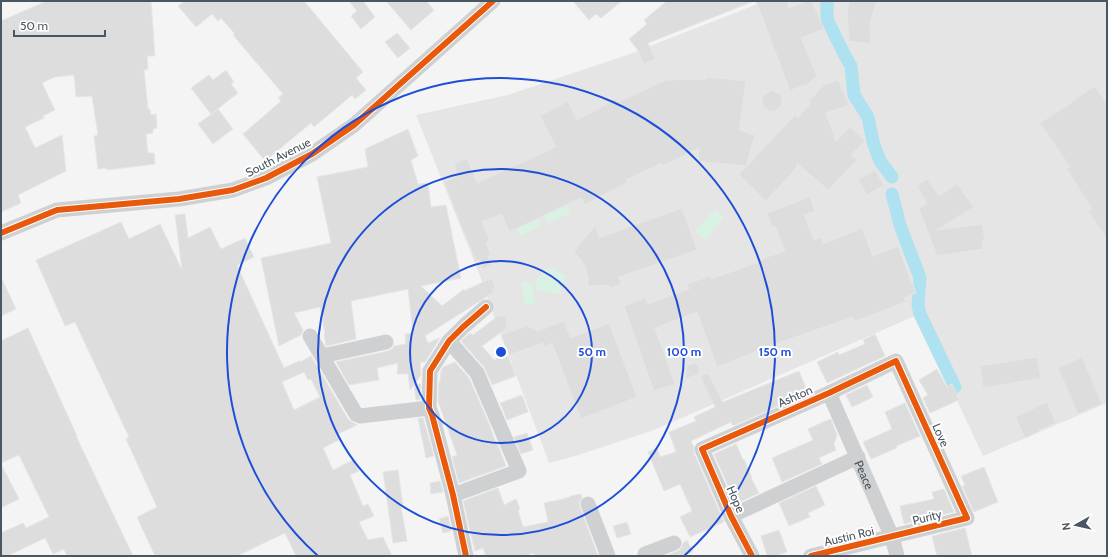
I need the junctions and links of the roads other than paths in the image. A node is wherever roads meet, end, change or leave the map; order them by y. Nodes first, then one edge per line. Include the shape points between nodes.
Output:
1 (493, 1) edge
2 (1, 232) edge
3 (486, 306) dead end
4 (310, 336) dead end
5 (449, 341) junction
6 (386, 342) dead end
7 (322, 356) junction
8 (896, 361) joint
9 (829, 393) junction
10 (429, 408) junction
11 (702, 449) joint
12 (858, 457) junction
13 (452, 495) junction
14 (588, 504) dead end
15 (732, 516) junction
16 (967, 518) joint
17 (892, 537) junction
18 (674, 543) dead end
19 (644, 555) edge
20 (466, 556) edge
21 (608, 556) edge
22 (752, 556) edge
23 (811, 556) edge
24 (898, 556) edge

1 - 2 street, South Avenue via 354,125 312,154 266,178 234,190 58,210
3 - 5 street
4 - 7 street
5 - 10 street via 430,371
5 - 13 street via 477,373 518,471
6 - 7 street
7 - 10 street via 356,414 360,416
8 - 9 street, Ashton
8 - 16 street, Love
9 - 11 street, Ashton
9 - 12 street, Peace
10 - 13 street
11 - 15 street, Hope
12 - 15 street
12 - 17 street, Peace
13 - 20 street
14 - 21 street
15 - 22 street, Hope
16 - 17 street, Purity
17 - 23 street, Austin Roi
17 - 24 street, Peace
18 - 19 street

